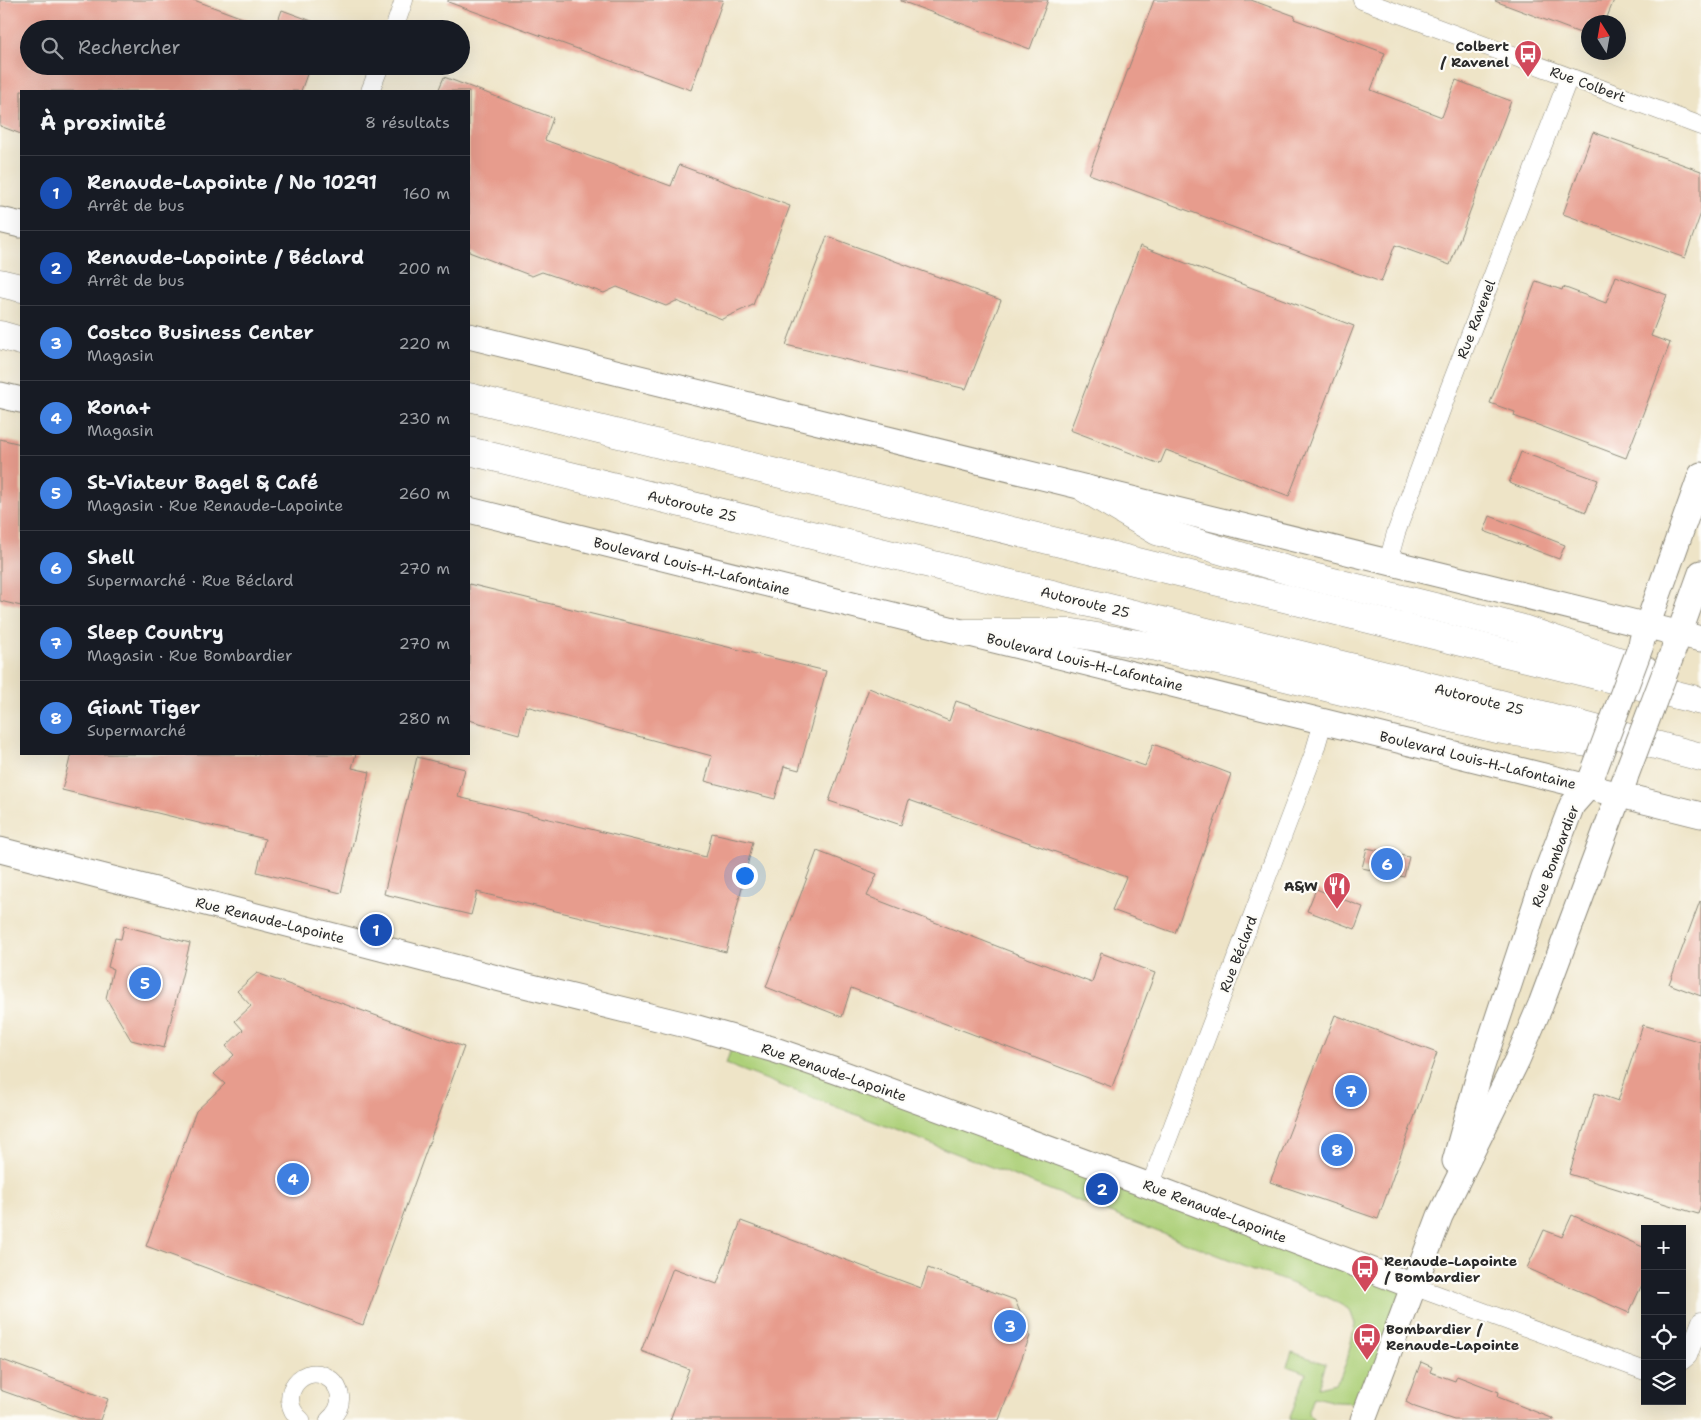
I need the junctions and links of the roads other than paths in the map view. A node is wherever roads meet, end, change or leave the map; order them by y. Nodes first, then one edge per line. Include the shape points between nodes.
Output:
1 (404, 0) edge
2 (1362, 0) edge
3 (397, 20) edge
4 (376, 75) edge
5 (1569, 77) junction
6 (370, 90) edge
7 (1701, 126) edge
8 (0, 220) edge
9 (20, 225) edge
10 (0, 282) edge
11 (20, 288) edge
12 (0, 335) edge
13 (470, 336) edge
14 (20, 340) edge
15 (0, 395) edge
16 (470, 397) edge
17 (20, 400) edge
18 (470, 451) edge
19 (1701, 475) edge
20 (1086, 489) junction
21 (470, 510) edge
22 (1388, 562) junction
23 (1701, 573) edge
24 (966, 633) junction
25 (1644, 635) junction
26 (1684, 642) edge
27 (1701, 689) edge
28 (1701, 701) edge
29 (1323, 722) junction
30 (1701, 758) edge
31 (1591, 777) junction
32 (1623, 785) junction
33 (1701, 815) edge
34 (0, 850) edge
35 (1150, 1186) junction
36 (1440, 1216) junction
37 (1413, 1286) junction
38 (1701, 1321) edge
39 (1683, 1360) edge
40 (1641, 1370) edge
41 (301, 1420) edge
42 (329, 1420) edge
43 (1363, 1420) edge

1 - 3 street
2 - 5 street, Rue Colbert
4 - 6 street
5 - 7 street, Rue Colbert
5 - 22 street, Rue Ravenel via 1449,390
8 - 9 street
10 - 11 highway
12 - 14 highway
13 - 20 street
15 - 17 street
16 - 28 highway
18 - 30 highway, Autoroute 25 via 1501,704
19 - 25 street, Rue Bombardier
20 - 22 street
20 - 27 highway via 1157,531 1297,573 1520,628
21 - 24 street, Boulevard Louis-H.-Lafontaine
22 - 25 street
23 - 26 street, Rue Bombardier
24 - 29 street, Boulevard Louis-H.-Lafontaine
24 - 30 highway via 1073,633 1138,644 1496,728
25 - 26 street
25 - 31 street, Rue Bombardier, bridge
26 - 32 street, Rue Bombardier, bridge
29 - 31 street, Boulevard Louis-H.-Lafontaine
29 - 35 street, Rue Béclard
31 - 32 street, Boulevard Louis-H.-Lafontaine
31 - 36 street, Rue Bombardier via 1572,805 1532,914 1479,1075
32 - 33 street, Boulevard Louis-H.-Lafontaine
32 - 36 street, Rue Bombardier via 1541,1004
34 - 35 street, Rue Renaude-Lapointe via 774,1050
35 - 37 street, Rue Renaude-Lapointe
36 - 37 street, Rue Bombardier
37 - 40 street, Rue Renaude-Lapointe
37 - 43 street, Rue Bombardier
38 - 39 street via 1688,1356
41 - 42 street via 290,1406 291,1388 303,1376 320,1374 334,1383 340,1398 336,1413

